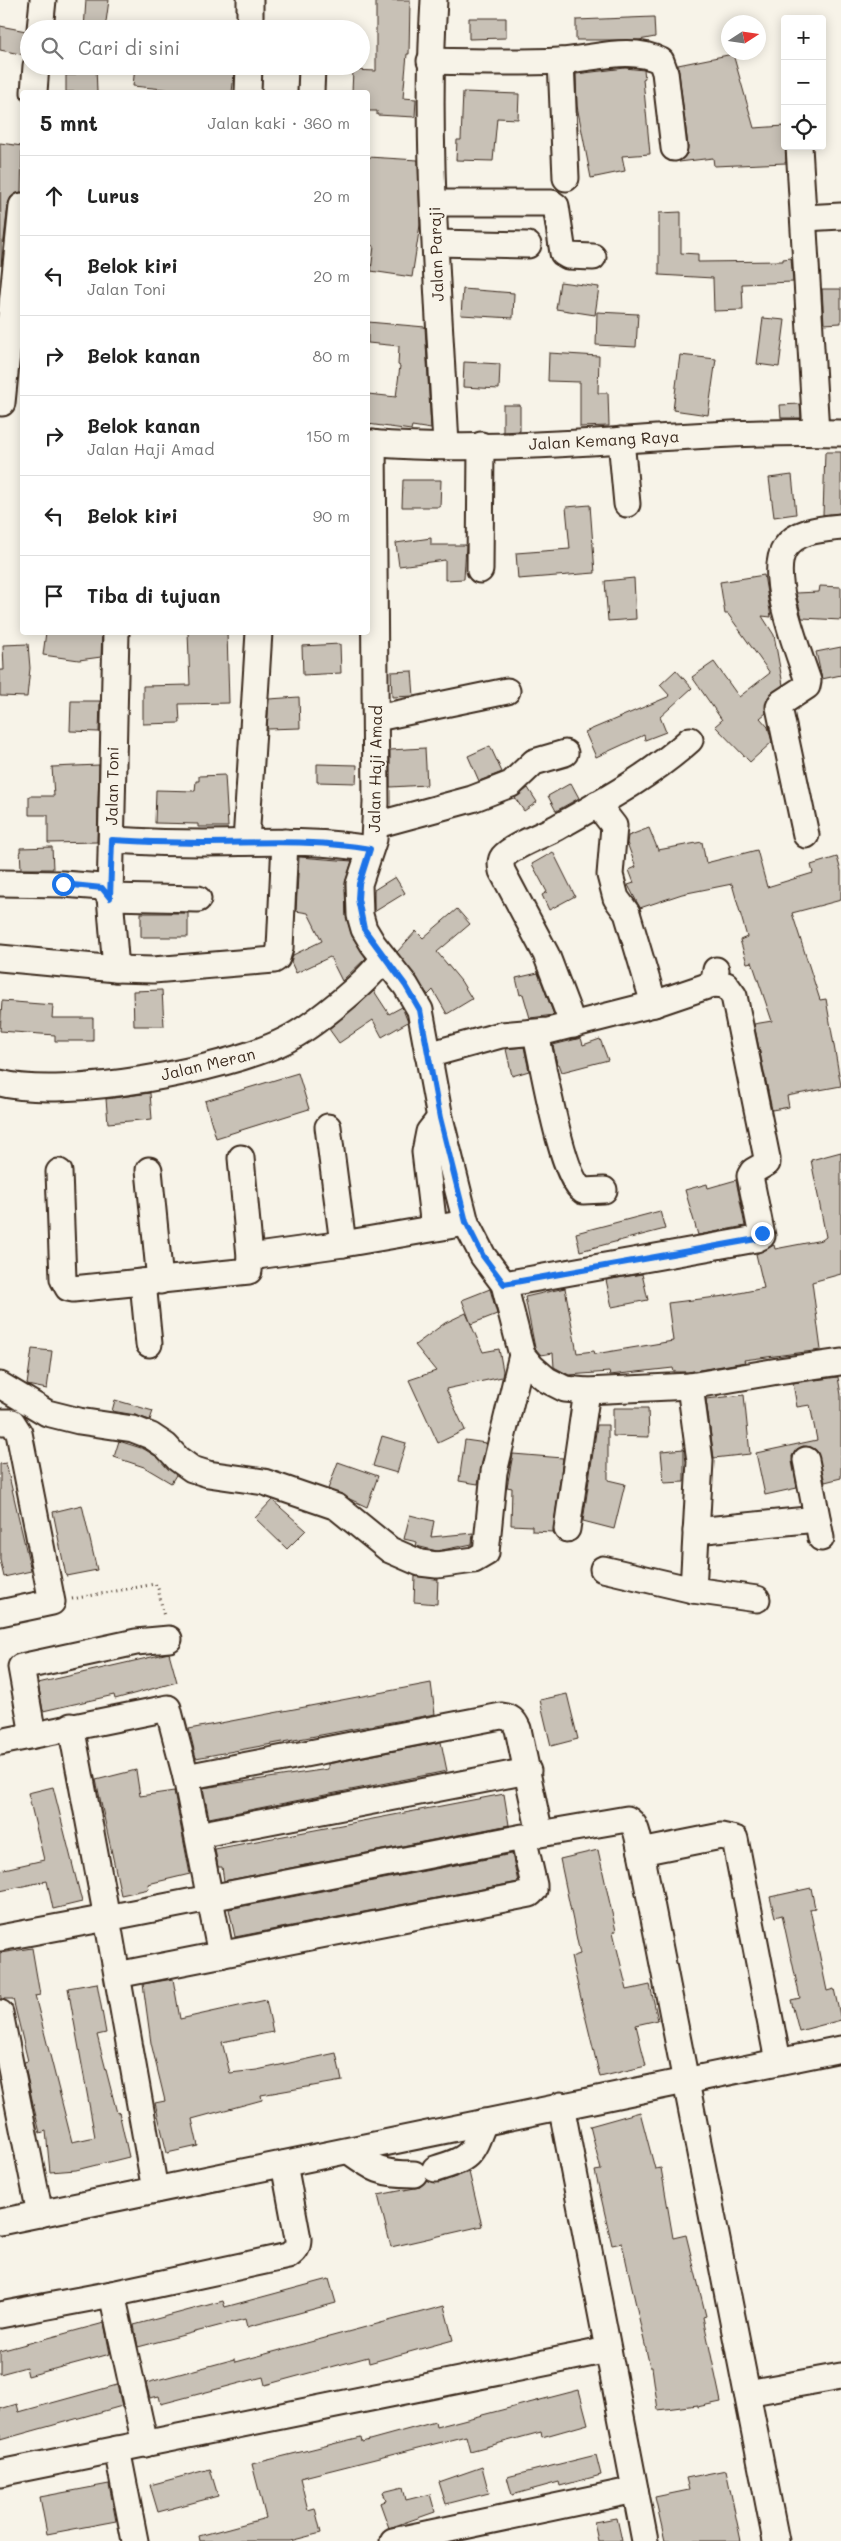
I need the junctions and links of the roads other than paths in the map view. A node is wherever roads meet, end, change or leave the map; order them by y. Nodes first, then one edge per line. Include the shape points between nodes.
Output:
1 (43, 0) edge
2 (250, 0) edge
3 (434, 0) edge
4 (41, 20) edge
5 (250, 20) edge
6 (430, 61) junction
7 (561, 61) junction
8 (35, 75) edge
9 (249, 75) edge
10 (34, 90) edge
11 (248, 90) edge
12 (674, 148) dead end
13 (799, 150) edge
14 (566, 178) dead end
15 (434, 203) junction
16 (841, 216) edge
17 (804, 218) junction
18 (20, 234) edge
19 (436, 243) junction
20 (528, 245) dead end
21 (593, 257) dead end
22 (8, 404) edge
23 (816, 432) junction
24 (841, 433) edge
25 (621, 440) junction
26 (370, 443) edge
27 (482, 445) junction
28 (446, 446) junction
29 (627, 504) dead end
30 (841, 527) edge
31 (480, 570) dead end
32 (371, 589) edge
33 (116, 635) edge
34 (259, 635) edge
35 (507, 691) dead end
36 (377, 718) junction
37 (690, 740) dead end
38 (565, 752) dead end
39 (597, 804) junction
40 (376, 825) junction
41 (806, 836) dead end
42 (112, 840) junction
43 (246, 842) junction
44 (285, 842) junction
45 (370, 849) junction
46 (0, 883) edge
47 (110, 898) junction
48 (198, 899) dead end
49 (0, 958) edge
50 (384, 958) junction
51 (116, 969) junction
52 (654, 1004) junction
53 (573, 1024) junction
54 (536, 1034) junction
55 (428, 1055) junction
56 (0, 1083) edge
57 (440, 1118) junction
58 (328, 1127) dead end
59 (241, 1158) dead end
60 (149, 1170) dead end
61 (59, 1172) dead end
62 (604, 1190) dead end
63 (466, 1222) junction
64 (434, 1228) junction
65 (343, 1244) junction
66 (250, 1256) junction
67 (151, 1281) junction
68 (504, 1284) junction
69 (149, 1344) dead end
70 (522, 1355) junction
71 (841, 1362) edge
72 (0, 1385) edge
73 (690, 1386) junction
74 (587, 1391) junction
75 (0, 1422) edge
76 (806, 1460) dead end
77 (567, 1529) dead end
78 (696, 1531) junction
79 (604, 1569) dead end
80 (693, 1590) junction
81 (757, 1599) dead end
82 (0, 1613) edge
83 (169, 1639) road end
84 (71, 1726) junction
85 (33, 1735) junction
86 (0, 1742) edge
87 (528, 1771) junction
88 (186, 1777) junction
89 (198, 1835) junction
90 (531, 1835) junction
91 (640, 1852) junction
92 (210, 1899) junction
93 (107, 1918) junction
94 (0, 1938) edge
95 (221, 1955) junction
96 (117, 1975) junction
97 (0, 2013) edge
98 (841, 2049) edge
99 (778, 2061) junction
100 (686, 2080) junction
101 (7, 2086) edge
102 (561, 2105) junction
103 (484, 2122) junction
104 (349, 2151) junction
105 (284, 2164) junction
106 (155, 2190) junction
107 (40, 2214) junction
108 (0, 2222) edge
109 (112, 2294) junction
110 (0, 2315) edge
111 (608, 2350) junction
112 (841, 2376) edge
113 (747, 2394) junction
114 (145, 2444) junction
115 (117, 2449) junction
116 (0, 2473) edge
117 (635, 2490) junction
118 (437, 2536) edge
119 (135, 2541) edge
120 (393, 2541) edge
121 (646, 2541) edge
122 (776, 2541) edge

1 - 4 street
2 - 5 street
3 - 6 street, Jalan Paraji
6 - 7 street
6 - 15 street, Jalan Paraji
7 - 12 street via 630,54 653,56 661,61 668,85
7 - 14 street
8 - 10 street
9 - 11 street
13 - 17 street
15 - 19 street, Jalan Paraji
15 - 21 street via 552,203 556,206 562,253
16 - 17 street
17 - 23 street
18 - 22 street
19 - 20 street
19 - 28 street, Jalan Paraji
23 - 24 street, Jalan Kemang Raya
23 - 25 street, Jalan Kemang Raya
25 - 27 street, Jalan Kemang Raya
25 - 29 street
26 - 28 street, Jalan Kemang Raya
26 - 32 street, Jalan Haji Amad
27 - 28 street, Jalan Kemang Raya
27 - 31 street
30 - 41 street via 805,532 786,546 780,559 784,603 808,681 807,686 781,703 779,708
32 - 36 street, Jalan Haji Amad
33 - 42 street, Jalan Toni
34 - 43 street
35 - 36 street
36 - 40 street, Jalan Haji Amad
37 - 39 street via 660,764
38 - 40 street via 534,762 511,784 472,799
39 - 52 street via 614,826 610,875 616,898 627,913
39 - 53 street via 512,850 500,863 546,954
40 - 45 street, Jalan Haji Amad
42 - 43 street
42 - 47 street, Jalan Toni
43 - 44 street
44 - 45 street via 345,844
44 - 51 street via 277,958 268,962 198,968
45 - 50 street, Jalan Haji Amad via 359,884 359,907 364,929
46 - 47 street via 102,888
47 - 48 street
47 - 51 street, Jalan Toni
49 - 51 street
50 - 55 street, Jalan Haji Amad via 415,998 424,1025
50 - 56 street, Jalan Meran via 374,973 311,1025 286,1040 242,1058 101,1084 40,1088
52 - 53 street
52 - 68 street via 715,976 730,988 767,1158 763,1166 752,1173 762,1233 760,1238
53 - 54 street
54 - 55 street via 501,1035
54 - 62 street via 562,1149 573,1180 583,1191
55 - 57 street, Jalan Haji Amad
57 - 63 street, Jalan Haji Amad
57 - 64 street via 429,1132 425,1152
58 - 65 street
59 - 66 street
60 - 67 street
61 - 67 street via 65,1284 73,1290
63 - 64 street
63 - 68 street, Jalan Haji Amad via 483,1256
64 - 65 street
65 - 66 street
66 - 67 street via 249,1271 244,1273
67 - 69 street
68 - 70 street, Jalan Haji Amad
70 - 72 street via 494,1472 486,1553 474,1560 437,1565 420,1563 390,1550 337,1507 264,1482 192,1469 151,1436 133,1429 47,1414
70 - 74 street via 547,1380 565,1388
71 - 73 street
73 - 74 street
73 - 78 street via 700,1461
74 - 77 street
75 - 82 street via 12,1422 19,1433 52,1602
76 - 78 street via 819,1529
78 - 80 street
79 - 80 street
80 - 81 street
83 - 85 street via 136,1642 21,1667
84 - 85 street
84 - 88 street via 168,1708
84 - 93 street
85 - 86 street
87 - 88 street via 515,1721 501,1716
87 - 89 street
87 - 90 street
88 - 89 street
89 - 92 street
90 - 91 street via 627,1819 635,1828
90 - 92 street
90 - 95 street via 534,1890 530,1894
91 - 99 street via 721,1836 735,1840
91 - 100 street
92 - 93 street
92 - 95 street
93 - 94 street
93 - 96 street
95 - 96 street
96 - 106 street
97 - 101 street
98 - 99 street
99 - 100 street
100 - 102 street
100 - 113 street
101 - 107 street
102 - 103 street
102 - 111 street
103 - 104 street
103 - 104 street via 471,2153 462,2160 424,2172 389,2174 377,2170
104 - 105 street
105 - 106 street
105 - 109 street via 298,2239 294,2252 288,2256
106 - 107 street
107 - 108 street
109 - 110 street
109 - 114 street
111 - 114 street
111 - 117 street
112 - 113 street
113 - 122 street
114 - 115 street
115 - 116 street
115 - 119 street
117 - 118 street
117 - 121 street
118 - 120 street

